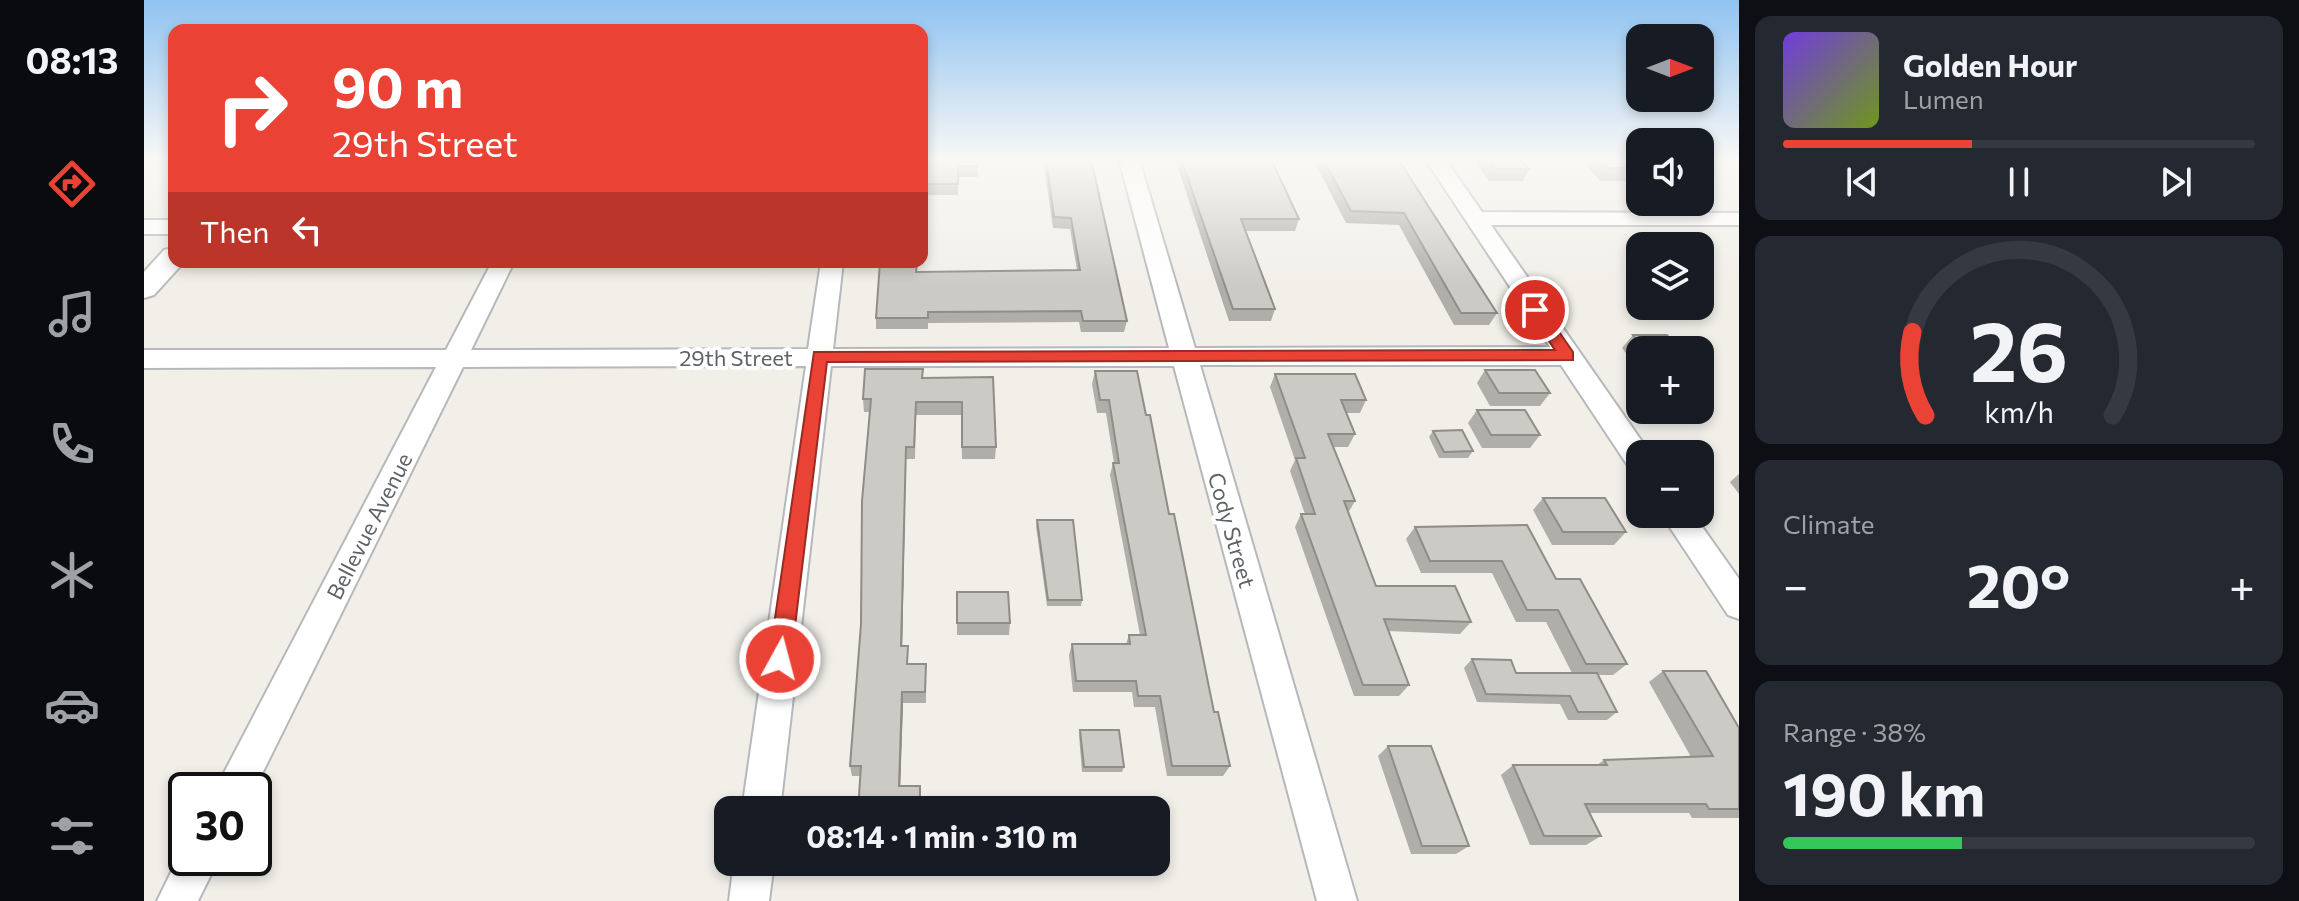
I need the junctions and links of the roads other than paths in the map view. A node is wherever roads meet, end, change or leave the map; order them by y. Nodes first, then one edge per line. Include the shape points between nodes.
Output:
1 (1140, 201) edge
2 (1461, 201) edge
3 (1472, 218) junction
4 (1739, 219) edge
5 (144, 227) edge
6 (168, 227) edge
7 (168, 263) edge
8 (500, 268) edge
9 (831, 268) edge
10 (144, 289) edge
11 (820, 356) junction
12 (1182, 356) junction
13 (1567, 356) junction
14 (455, 358) junction
15 (144, 359) edge
16 (1626, 441) edge
17 (1686, 528) edge
18 (1739, 605) edge
19 (243, 772) edge
20 (763, 796) edge
21 (190, 876) edge
22 (752, 876) edge
23 (177, 901) edge
24 (749, 901) edge
25 (1337, 901) edge

1 - 12 street, Cody Street
2 - 3 street
3 - 4 street
3 - 13 street
5 - 6 street
7 - 10 street
8 - 14 street, Bellevue Avenue
9 - 11 street
11 - 12 street, 29th Street
11 - 14 street, 29th Street
11 - 20 street
12 - 13 street, 29th Street
12 - 25 street, Cody Street
13 - 16 street
14 - 15 street, 29th Street
14 - 19 street, Bellevue Avenue
17 - 18 street
21 - 23 street
22 - 24 street

